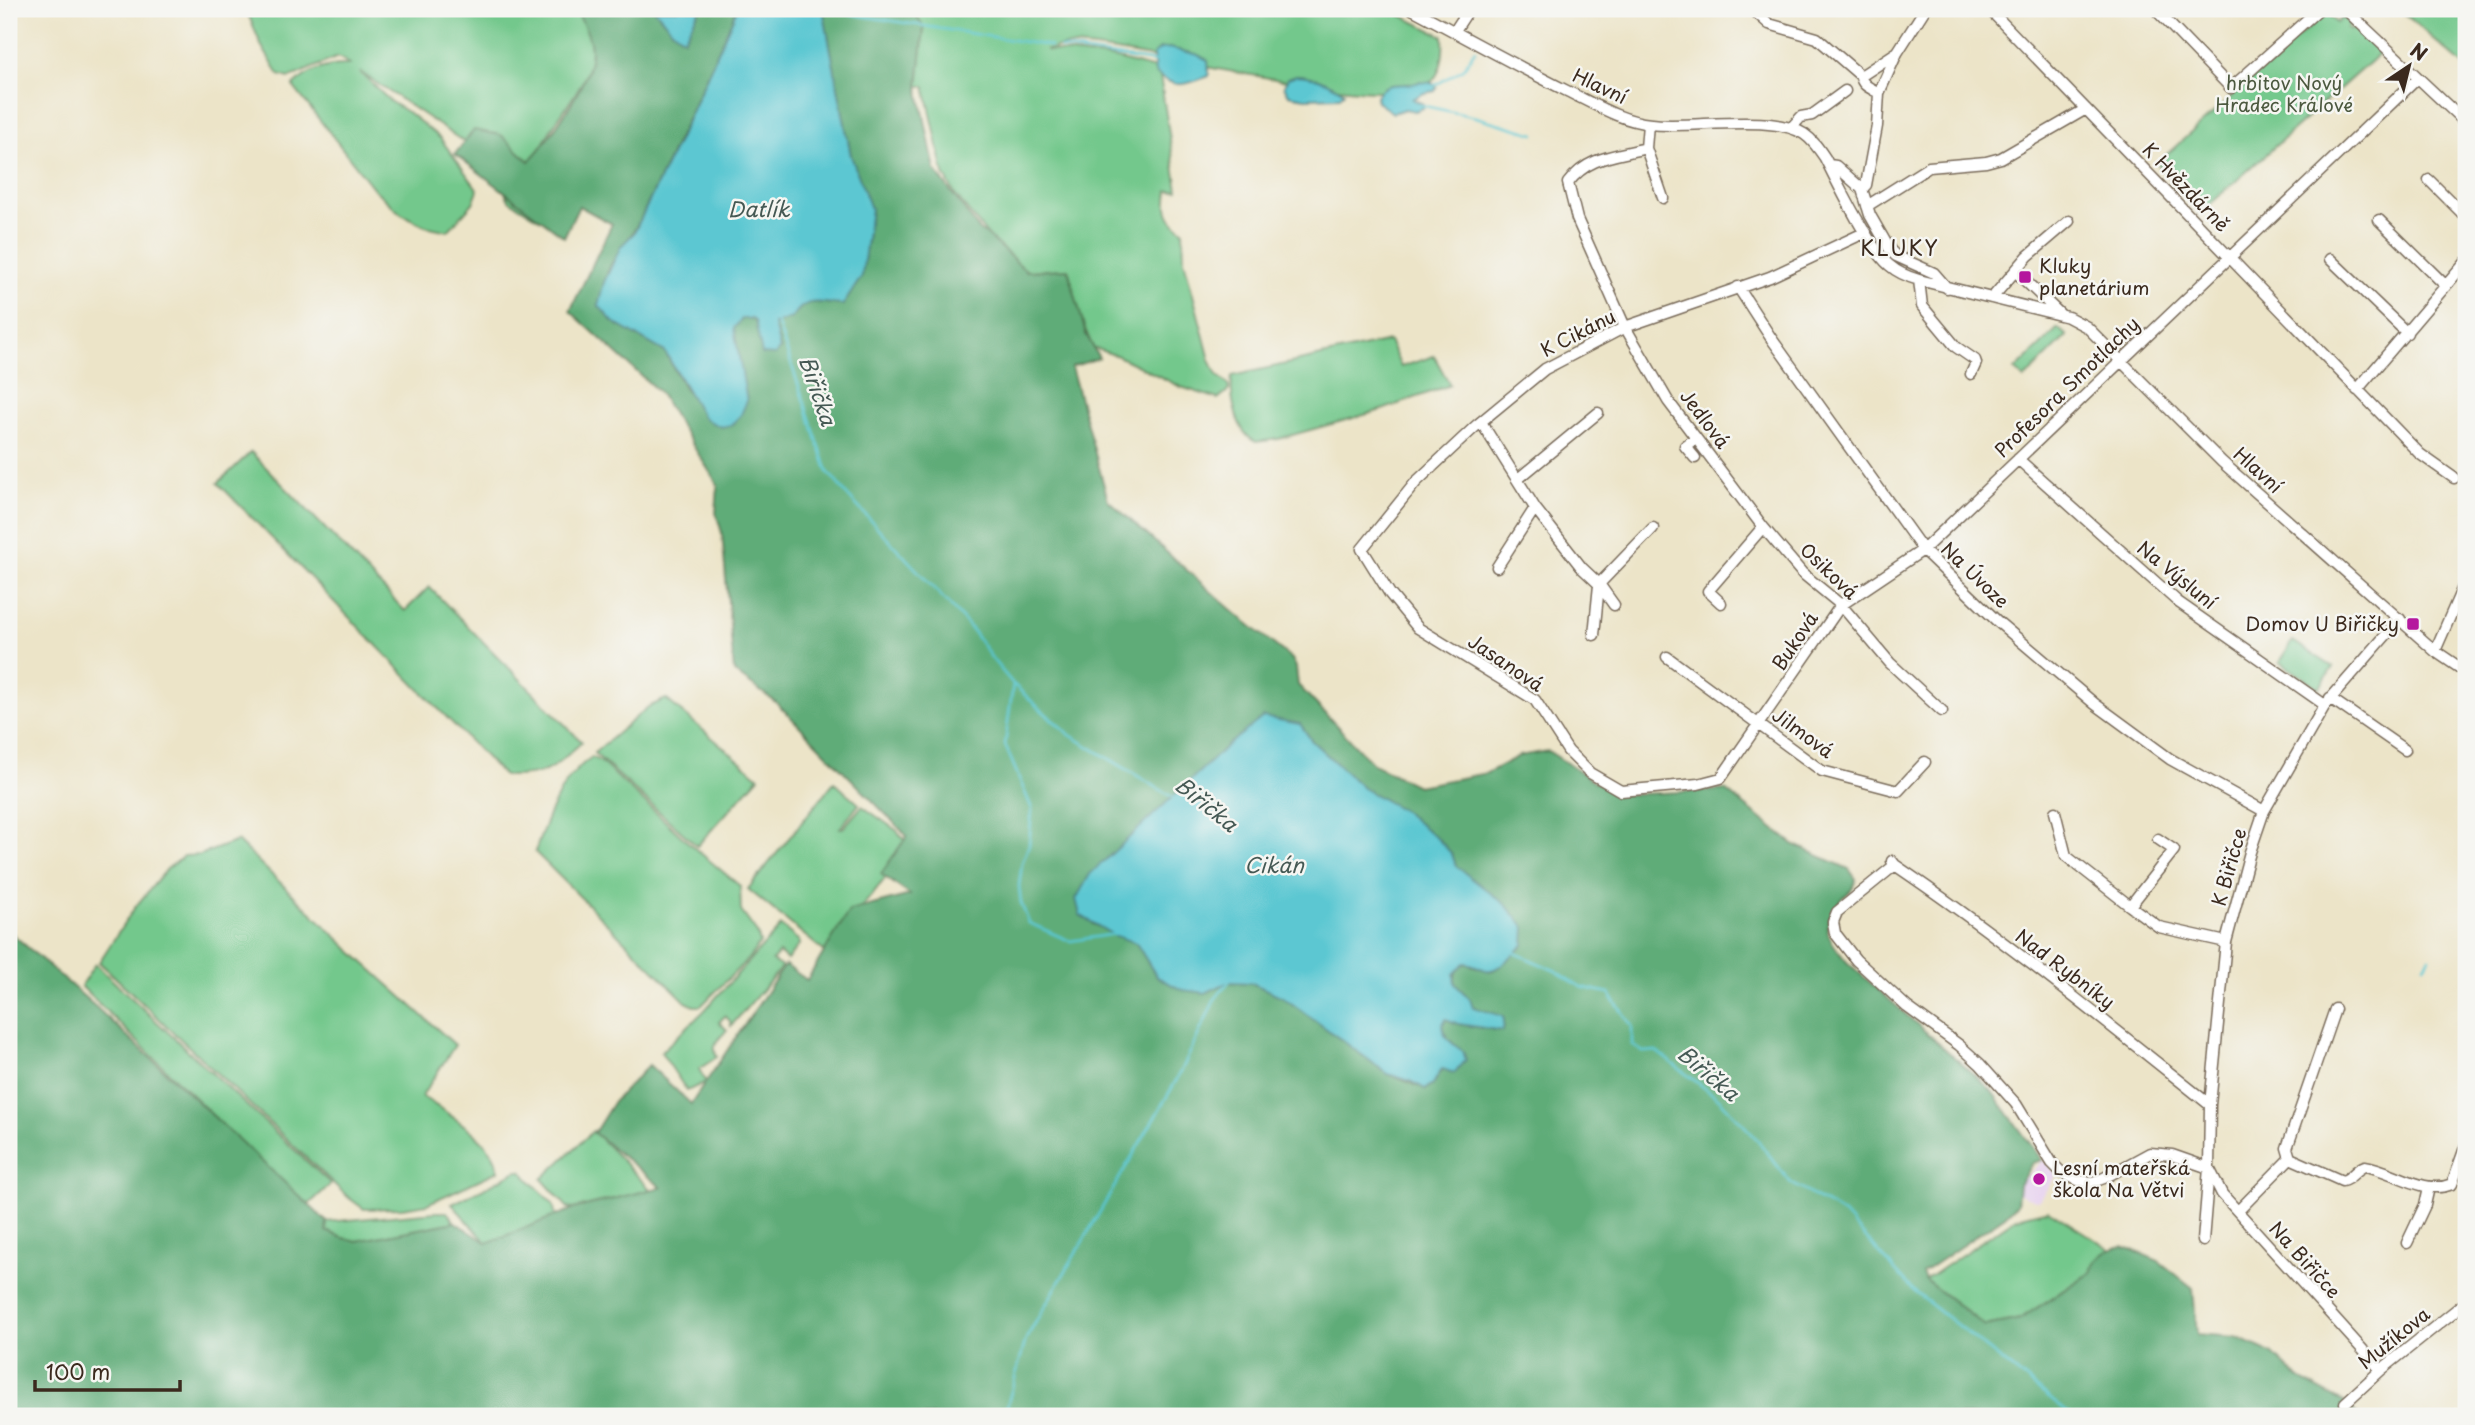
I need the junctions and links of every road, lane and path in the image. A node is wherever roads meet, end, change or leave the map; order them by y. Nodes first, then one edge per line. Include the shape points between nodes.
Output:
1 (1412, 9) edge
2 (1469, 9) edge
3 (1752, 9) edge
4 (1925, 9) edge
5 (1989, 9) edge
6 (2155, 9) edge
7 (2319, 9) edge
8 (2345, 9) edge
9 (1454, 32) junction
10 (1897, 53) junction
11 (1861, 76) junction
12 (2418, 78) junction
13 (1845, 91) dead end
14 (1879, 93) junction
15 (2086, 109) junction
16 (2466, 123) edge
17 (1647, 124) junction
18 (1791, 128) junction
19 (1646, 148) junction
20 (1829, 164) junction
21 (2430, 180) dead end
22 (1862, 189) junction
23 (1663, 198) dead end
24 (1867, 206) junction
25 (2466, 217) edge
26 (2379, 220) dead end
27 (2069, 221) dead end
28 (1866, 232) junction
29 (2229, 256) junction
30 (2330, 259) dead end
31 (2466, 262) edge
32 (2015, 271) junction
33 (1919, 280) junction
34 (2446, 286) junction
35 (1738, 287) junction
36 (1948, 288) junction
37 (1992, 298) junction
38 (2060, 314) junction
39 (1625, 327) junction
40 (2407, 333) junction
41 (2120, 360) junction
42 (1971, 374) dead end
43 (2357, 390) junction
44 (1598, 413) dead end
45 (1480, 422) junction
46 (1696, 438) junction
47 (1695, 458) dead end
48 (2018, 458) junction
49 (2454, 478) dead end
50 (1518, 479) junction
51 (1535, 508) junction
52 (1763, 527) junction
53 (1653, 528) dead end
54 (1362, 549) joint
55 (1923, 550) junction
56 (1497, 567) dead end
57 (2466, 580) edge
58 (1599, 584) junction
59 (1721, 603) dead end
60 (1841, 605) junction
61 (1614, 606) dead end
62 (2400, 619) junction
63 (1594, 635) dead end
64 (2435, 651) junction
65 (1667, 657) dead end
66 (2466, 671) edge
67 (2327, 701) junction
68 (1942, 711) dead end
69 (1760, 724) junction
70 (2405, 750) dead end
71 (1926, 762) dead end
72 (1721, 778) joint
73 (2264, 811) junction
74 (2055, 812) dead end
75 (2158, 839) dead end
76 (2130, 906) junction
77 (2227, 942) junction
78 (2335, 1009) dead end
79 (2210, 1105) junction
80 (2466, 1144) edge
81 (2290, 1158) junction
82 (2209, 1168) junction
83 (2429, 1187) junction
84 (2238, 1211) junction
85 (2203, 1241) dead end
86 (2407, 1243) dead end
87 (2466, 1302) edge
88 (2381, 1370) junction
89 (2344, 1403) dead end

1 - 9 street, Hlavní
2 - 9 street
3 - 11 street via 1769,24 1817,38
4 - 10 street
5 - 15 street, K Hvězdárně
6 - 7 street via 2231,88
8 - 12 street
9 - 17 street, Hlavní via 1616,115
10 - 11 street
10 - 14 street
11 - 14 street via 1867,87
12 - 16 street
12 - 29 street, Profesora Smotlachy
13 - 18 street
14 - 22 street via 1877,126
15 - 24 street via 2001,158 1929,167
15 - 29 street, K Hvězdárně
17 - 18 street, Hlavní
17 - 19 street
18 - 20 street, Hlavní via 1818,147
19 - 23 street
19 - 39 street, Jedlová via 1593,161 1578,170 1569,183 1577,219
20 - 22 street, Hlavní
20 - 28 street, Hlavní
21 - 25 street
22 - 24 street, Hlavní
24 - 36 street, Hlavní via 1889,250 1934,273
26 - 34 street
27 - 32 street
28 - 33 street, Hlavní via 1888,264
28 - 35 street, K Cikánu
29 - 41 street, Profesora Smotlachy
29 - 43 street, K Hvězdárně
30 - 40 street
31 - 34 street
32 - 37 street
32 - 38 street, Hlavní
33 - 36 street, Hlavní
33 - 42 street via 1922,306 1956,347 1975,359
34 - 40 street
35 - 39 street, K Cikánu
35 - 55 street, Na Úvoze
36 - 37 street, Hlavní
37 - 38 street, Hlavní
38 - 41 street, Hlavní via 2087,327
39 - 45 street, K Cikánu via 1545,369
39 - 46 street, Jedlová via 1668,401
40 - 43 street
41 - 48 street, Profesora Smotlachy
41 - 62 street, Hlavní via 2222,462
43 - 49 street, K Hvězdárně via 2420,454
44 - 50 street
45 - 50 street
45 - 54 street, K Cikánu via 1416,482
46 - 47 street via 1685,446
46 - 52 street, Jedlová
48 - 55 street, Profesora Smotlachy
48 - 67 street, Na Výsluní via 2178,602
50 - 51 street
51 - 56 street
51 - 58 street
52 - 59 street via 1708,592
52 - 60 street, Osiková via 1802,573
53 - 58 street
54 - 72 street, Jasanová via 1418,628 1535,700 1568,751 1590,773 1621,791
55 - 60 street, Buková
55 - 73 street, Na Úvoze via 1997,621 2095,704 2170,759
57 - 64 street
58 - 61 street
58 - 63 street
60 - 68 street, Osiková via 1890,663
60 - 69 street, Buková
62 - 64 street, Hlavní
62 - 67 street, K Biřičce
64 - 66 street, Hlavní
65 - 69 street, Jilmová
67 - 70 street, Na Výsluní
67 - 73 street, K Biřičce
69 - 71 street, Jilmová via 1822,771 1898,792
69 - 72 street, Buková
73 - 77 street, K Biřičce
74 - 76 street via 2066,856
75 - 76 street via 2174,850
76 - 77 street via 2159,927
77 - 79 street, K Biřičce
78 - 81 street via 2287,1148
79 - 82 street, K Biřičce
79 - 82 street, Nad Rybníky via 1894,863 1837,912 1835,933 1856,960 1980,1064 2016,1104 2062,1173 2093,1182 2150,1153
80 - 83 street via 2452,1184
81 - 83 street via 2342,1181 2365,1166
81 - 84 street
82 - 84 street, Na Biřičce via 2222,1194
82 - 85 street, K Biřičce
83 - 86 street
84 - 88 street, Na Biřičce
87 - 88 street, Mužíkova
88 - 89 street, Mužíkova

